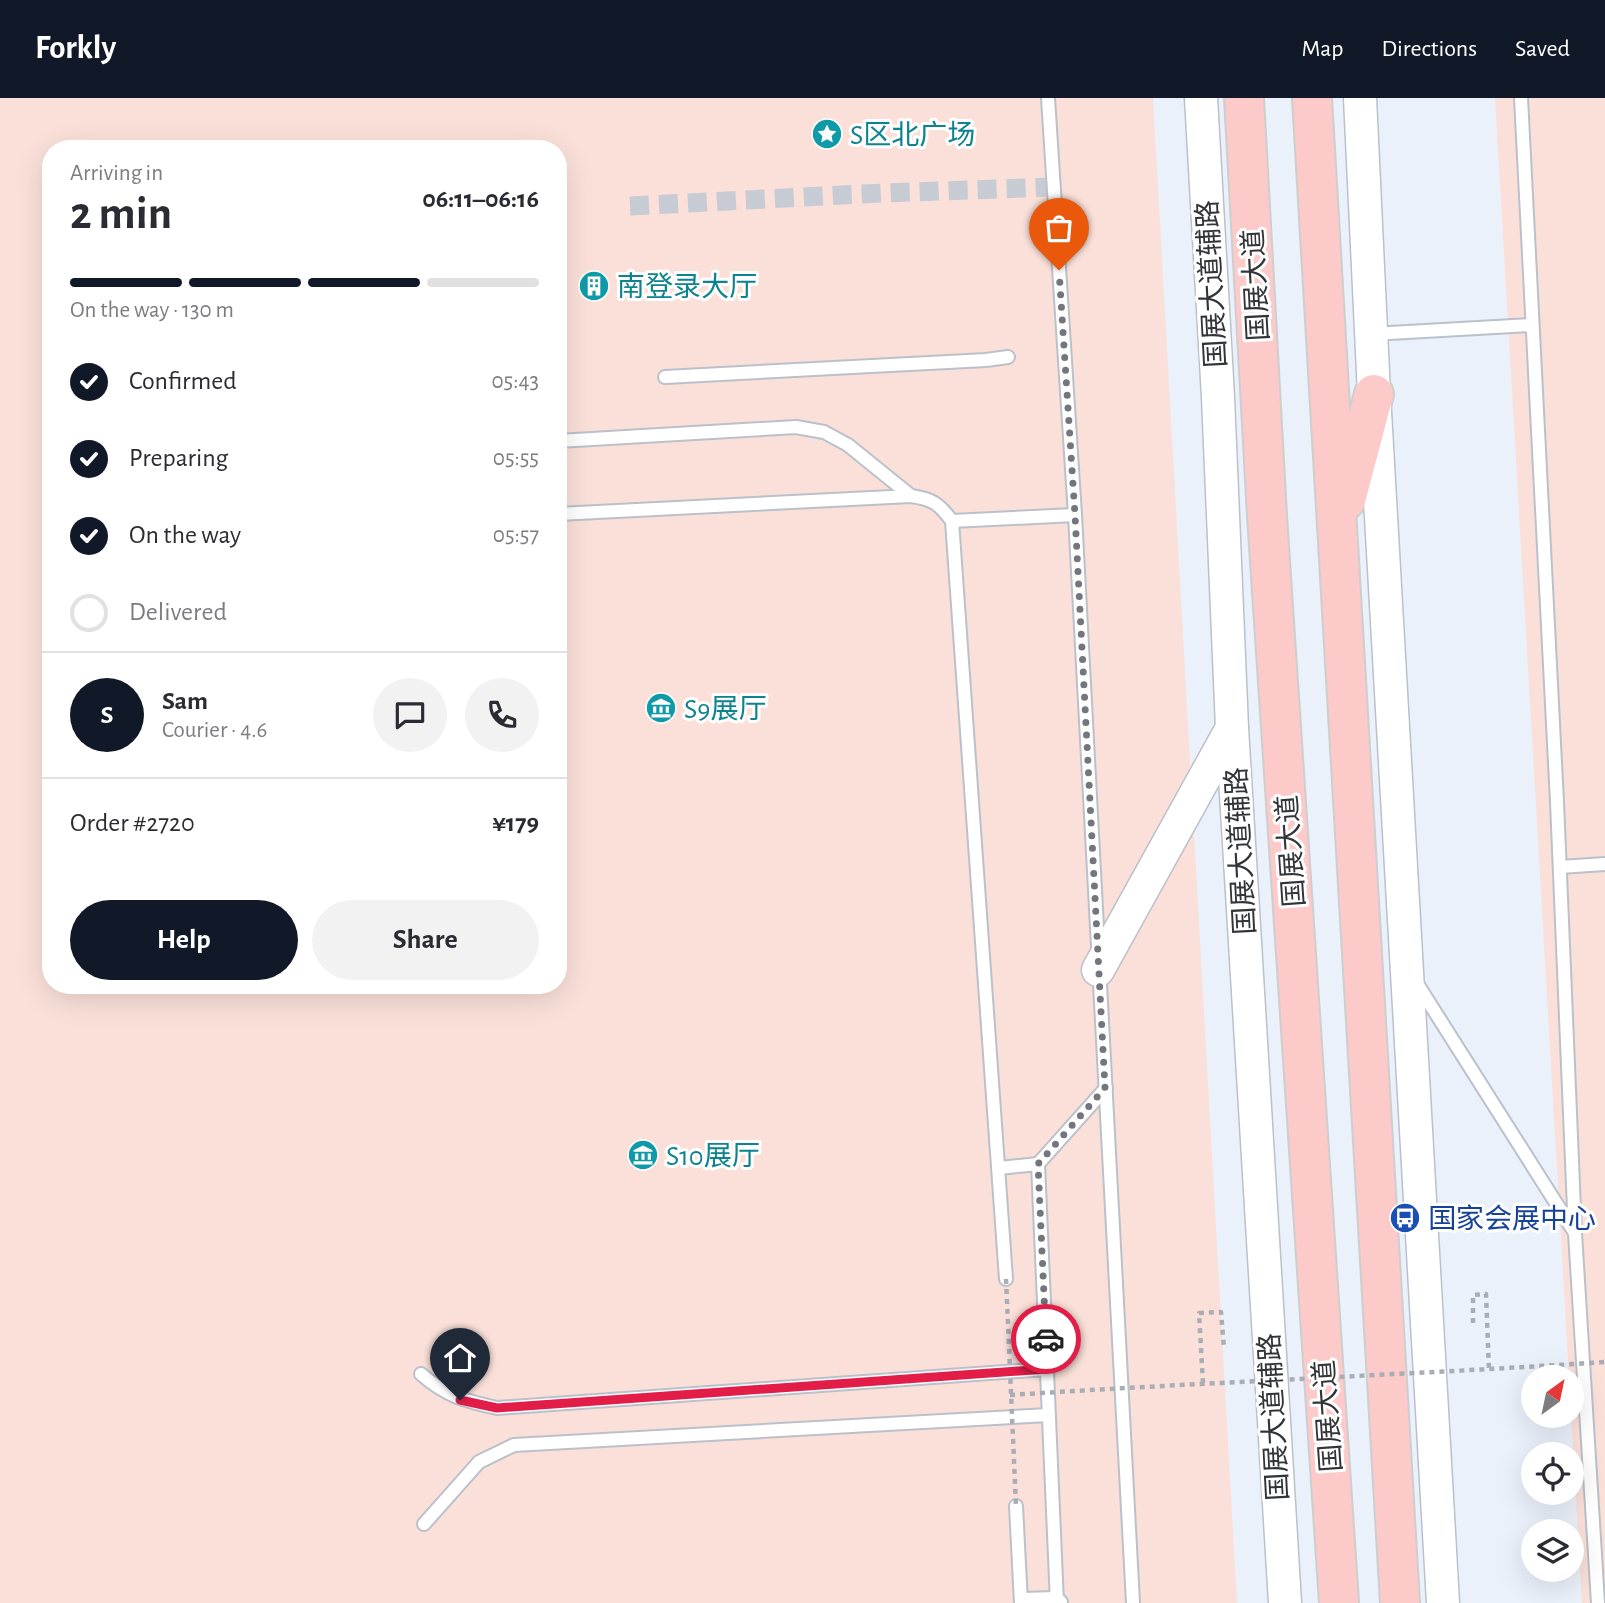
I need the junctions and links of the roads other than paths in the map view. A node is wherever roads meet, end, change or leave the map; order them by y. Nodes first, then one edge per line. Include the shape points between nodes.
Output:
1 (1048, 98) edge
2 (1201, 98) edge
3 (1244, 98) edge
4 (1312, 98) edge
5 (1360, 98) edge
6 (1521, 98) edge
7 (1532, 325) junction
8 (1371, 334) junction
9 (1007, 357) dead end
10 (665, 377) dead end
11 (1374, 394) junction
12 (1217, 397) junction
13 (567, 440) edge
14 (911, 496) junction
15 (567, 513) edge
16 (1075, 515) junction
17 (1267, 516) junction
18 (952, 521) junction
19 (1337, 532) junction
20 (1232, 729) junction
21 (1605, 864) edge
22 (1560, 867) junction
23 (1407, 969) junction
24 (1098, 970) junction
25 (1105, 1088) junction
26 (1038, 1164) junction
27 (999, 1168) junction
28 (1575, 1233) junction
29 (1006, 1279) road end
30 (1047, 1369) junction
31 (421, 1374) dead end
32 (1049, 1415) junction
33 (1016, 1506) road end
34 (424, 1524) dead end
35 (1021, 1601) edge
36 (1059, 1601) edge
37 (1133, 1603) edge
38 (1284, 1603) edge
39 (1339, 1603) edge
40 (1400, 1603) edge
41 (1443, 1603) edge
42 (1598, 1603) edge

1 - 16 lane
2 - 12 street, 国展大道辅路
3 - 17 main road, 国展大道
4 - 19 main road
5 - 8 street
6 - 7 lane
7 - 8 lane
7 - 22 lane
8 - 11 street
9 - 10 lane
11 - 19 main road
11 - 23 street
12 - 17 street
12 - 20 street, 国展大道辅路
13 - 14 lane via 796,427 824,432 848,445
14 - 15 lane
14 - 18 lane via 929,499
16 - 18 lane
16 - 24 lane
17 - 39 main road, 国展大道
18 - 27 lane
19 - 40 main road
20 - 24 street
20 - 38 street, 国展大道辅路
21 - 22 lane
22 - 28 lane
23 - 28 lane
23 - 41 street
24 - 25 lane
25 - 26 lane
25 - 37 lane
26 - 27 lane
26 - 30 lane
27 - 29 lane
28 - 42 lane
30 - 31 lane via 497,1408 460,1400
30 - 32 lane
32 - 34 lane via 514,1445 479,1462
32 - 36 lane
33 - 35 lane
35 - 36 lane

